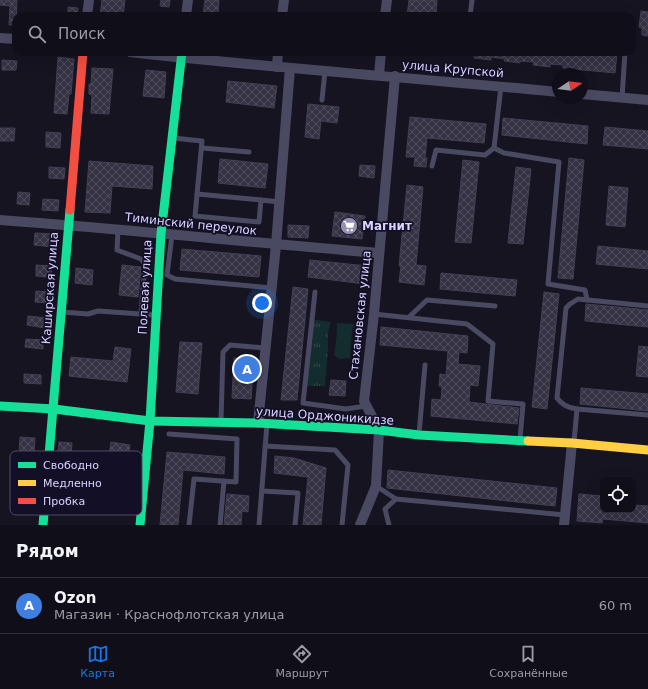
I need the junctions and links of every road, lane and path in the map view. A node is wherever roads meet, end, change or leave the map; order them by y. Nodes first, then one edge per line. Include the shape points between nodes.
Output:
1 (89, 0) edge
2 (188, 0) edge
3 (284, 0) edge
4 (387, 0) edge
5 (472, 0) edge
6 (88, 12) edge
7 (186, 12) edge
8 (282, 12) edge
9 (386, 12) edge
10 (470, 12) edge
11 (0, 38) edge
12 (12, 39) edge
13 (83, 56) edge
14 (182, 56) edge
15 (190, 56) edge
16 (278, 56) edge
17 (381, 56) edge
18 (625, 56) edge
19 (277, 67) junction
20 (290, 68) junction
21 (325, 71) junction
22 (379, 75) junction
23 (395, 76) junction
24 (502, 86) junction
25 (552, 91) edge
26 (588, 95) edge
27 (622, 98) junction
28 (322, 100) dead end
29 (648, 100) edge
30 (172, 138) junction
31 (202, 148) junction
32 (494, 148) junction
33 (249, 152) dead end
34 (432, 166) dead end
35 (197, 194) junction
36 (261, 200) junction
37 (280, 202) junction
38 (0, 220) edge
39 (68, 224) junction
40 (118, 230) junction
41 (161, 234) junction
42 (172, 235) junction
43 (276, 245) junction
44 (379, 253) junction
45 (272, 288) junction
46 (314, 292) dead end
47 (587, 300) junction
48 (495, 306) dead end
49 (648, 306) edge
50 (62, 312) junction
51 (141, 314) junction
52 (374, 314) junction
53 (156, 315) junction
54 (409, 317) junction
55 (266, 348) junction
56 (425, 366) dead end
57 (0, 406) edge
58 (366, 406) junction
59 (54, 409) junction
60 (577, 409) junction
61 (648, 415) edge
62 (150, 421) junction
63 (221, 422) junction
64 (263, 423) junction
65 (379, 430) junction
66 (169, 434) dead end
67 (419, 435) junction
68 (520, 441) junction
69 (572, 443) junction
70 (265, 446) junction
71 (648, 450) edge
72 (50, 451) edge
73 (224, 481) junction
74 (376, 486) junction
75 (262, 491) junction
76 (396, 499) junction
77 (142, 504) edge
78 (44, 515) edge
79 (141, 515) edge
80 (565, 520) edge
81 (43, 525) edge
82 (140, 525) edge
83 (189, 525) edge
84 (220, 525) edge
85 (259, 525) edge
86 (295, 525) edge
87 (342, 525) edge
88 (360, 525) edge
89 (389, 525) edge

1 - 6 street
2 - 7 street
3 - 8 street
4 - 9 street
5 - 10 lane
11 - 12 street
13 - 39 street, Каширская улица
14 - 30 street, Полевая улица
15 - 19 street, улица Крупской
16 - 19 street
17 - 22 street
18 - 27 lane
19 - 20 street, улица Крупской
20 - 21 street, улица Крупской
20 - 37 street
21 - 22 street, улица Крупской
21 - 28 lane
22 - 23 street, улица Крупской
23 - 24 street, улица Крупской
23 - 44 street, Стахановская улица
24 - 25 street, улица Крупской
24 - 32 lane
26 - 27 street
27 - 29 street
30 - 31 lane via 202,141
30 - 41 street, Полевая улица
31 - 33 lane
31 - 35 lane
32 - 34 lane via 485,154 436,150
32 - 47 lane via 504,153 559,162 548,284 585,290
35 - 36 lane
35 - 36 lane via 195,216 259,222
36 - 37 lane
37 - 43 street
38 - 39 street, Тиминский переулок
39 - 40 street, Тиминский переулок
39 - 50 street, Каширская улица
40 - 41 street, Тиминский переулок
40 - 51 lane via 117,250 141,259 145,264
41 - 42 street, Тиминский переулок
41 - 53 street, Полевая улица
42 - 43 street, Тиминский переулок
42 - 45 lane via 167,275 175,279
43 - 44 street, Тиминский переулок
43 - 45 street
44 - 52 street, Стахановская улица
45 - 55 street
46 - 58 lane via 302,403 346,408
47 - 49 lane
47 - 60 lane via 578,299 566,308 557,398 560,403
48 - 54 lane via 427,300
50 - 51 lane
50 - 59 street, Каширская улица
51 - 53 lane
52 - 54 lane
52 - 58 street, Стахановская улица via 364,401
53 - 62 street, Полевая улица
54 - 68 lane via 467,324 492,344 488,401 523,404
55 - 63 lane via 230,344 223,352
55 - 64 street
56 - 67 lane
57 - 59 street, улица Орджоникидзе
58 - 65 street, Стахановская улица
59 - 62 street, улица Орджоникидзе
59 - 72 street, Каширская улица
60 - 61 lane
60 - 69 lane
62 - 63 street, улица Орджоникидзе
62 - 77 street, Полевая улица
63 - 64 street, улица Орджоникидзе
64 - 65 street, улица Орджоникидзе
64 - 70 lane
65 - 67 street, улица Орджоникидзе
65 - 74 street
66 - 73 lane via 237,439 236,482
67 - 68 street, улица Орджоникидзе
68 - 69 street, улица Орджоникидзе
69 - 71 street, улица Орджоникидзе
69 - 80 street
70 - 75 lane
70 - 87 lane via 335,450 348,464
73 - 83 lane via 194,479
73 - 84 lane
74 - 76 lane
74 - 88 street
75 - 85 lane
75 - 86 lane via 298,493
76 - 80 lane
76 - 89 lane via 385,508
78 - 81 street, Каширская улица
79 - 82 street, Полевая улица

